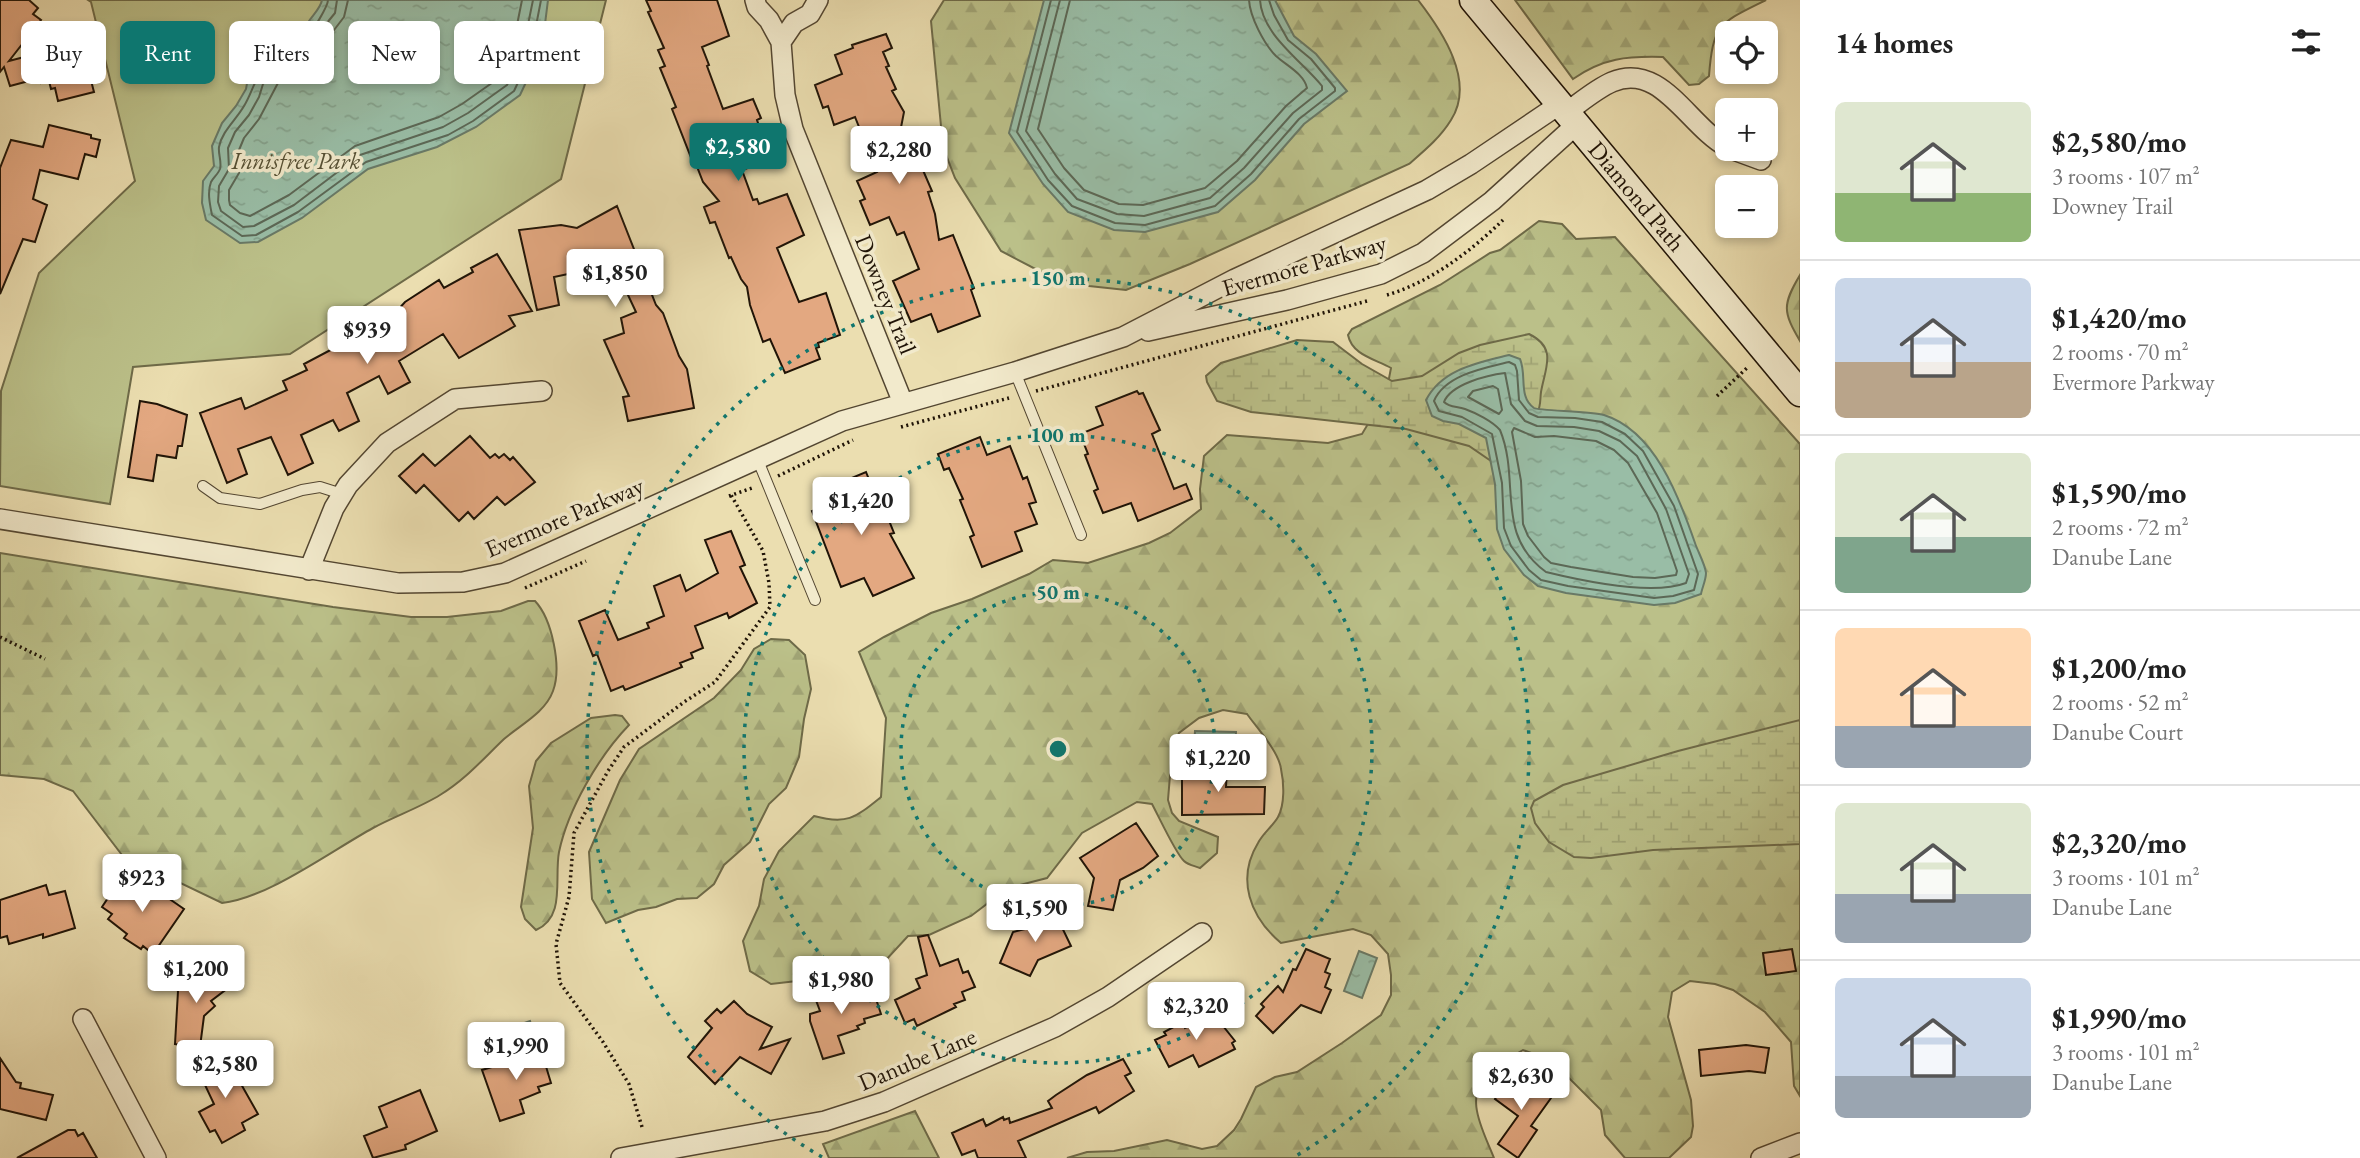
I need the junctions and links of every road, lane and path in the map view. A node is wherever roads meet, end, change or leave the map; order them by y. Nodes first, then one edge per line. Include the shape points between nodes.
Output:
1 (755, 0) edge
2 (818, 0) edge
3 (1473, 0) edge
4 (781, 42) junction
5 (1568, 113) junction
6 (1715, 139) edge
7 (1123, 337) junction
8 (1765, 351) junction
9 (1015, 372) junction
10 (542, 391) dead end
11 (1800, 393) edge
12 (1717, 396) dead end
13 (903, 403) junction
14 (757, 458) junction
15 (203, 486) dead end
16 (342, 494) junction
17 (732, 495) dead end
18 (0, 519) edge
19 (1081, 534) dead end
20 (309, 570) junction
21 (815, 600) dead end
22 (0, 637) edge
23 (45, 659) dead end
24 (1202, 933) dead end
25 (83, 1019) dead end
26 (642, 1127) dead end
27 (1800, 1143) edge
28 (156, 1158) edge
29 (621, 1158) edge
30 (1761, 1158) edge

1 - 4 street, Downey Trail
2 - 4 street
3 - 5 street, Diamond Path
4 - 13 street, Downey Trail via 793,129
5 - 6 street via 1606,84 1641,78 1662,88
5 - 7 street, Evermore Parkway via 1427,190
5 - 7 street, Evermore Parkway via 1482,208 1423,253 1381,274
5 - 8 street, Diamond Path
7 - 9 street, Evermore Parkway
8 - 11 street, Diamond Path
8 - 12 path
9 - 13 street, Evermore Parkway
9 - 19 lane
10 - 16 street via 455,399 387,443
13 - 14 street, Evermore Parkway via 842,421
14 - 20 street, Evermore Parkway via 494,576 420,584
14 - 21 lane
15 - 16 lane via 220,498 260,504 320,487
16 - 20 street
17 - 26 path via 763,551 770,607 715,682 624,747 608,771 574,834 569,897 556,944 561,983 629,1084
18 - 20 street, Evermore Parkway
22 - 23 path
24 - 29 street, Danube Lane via 1055,1027 884,1102 825,1121
25 - 28 street
27 - 30 street

